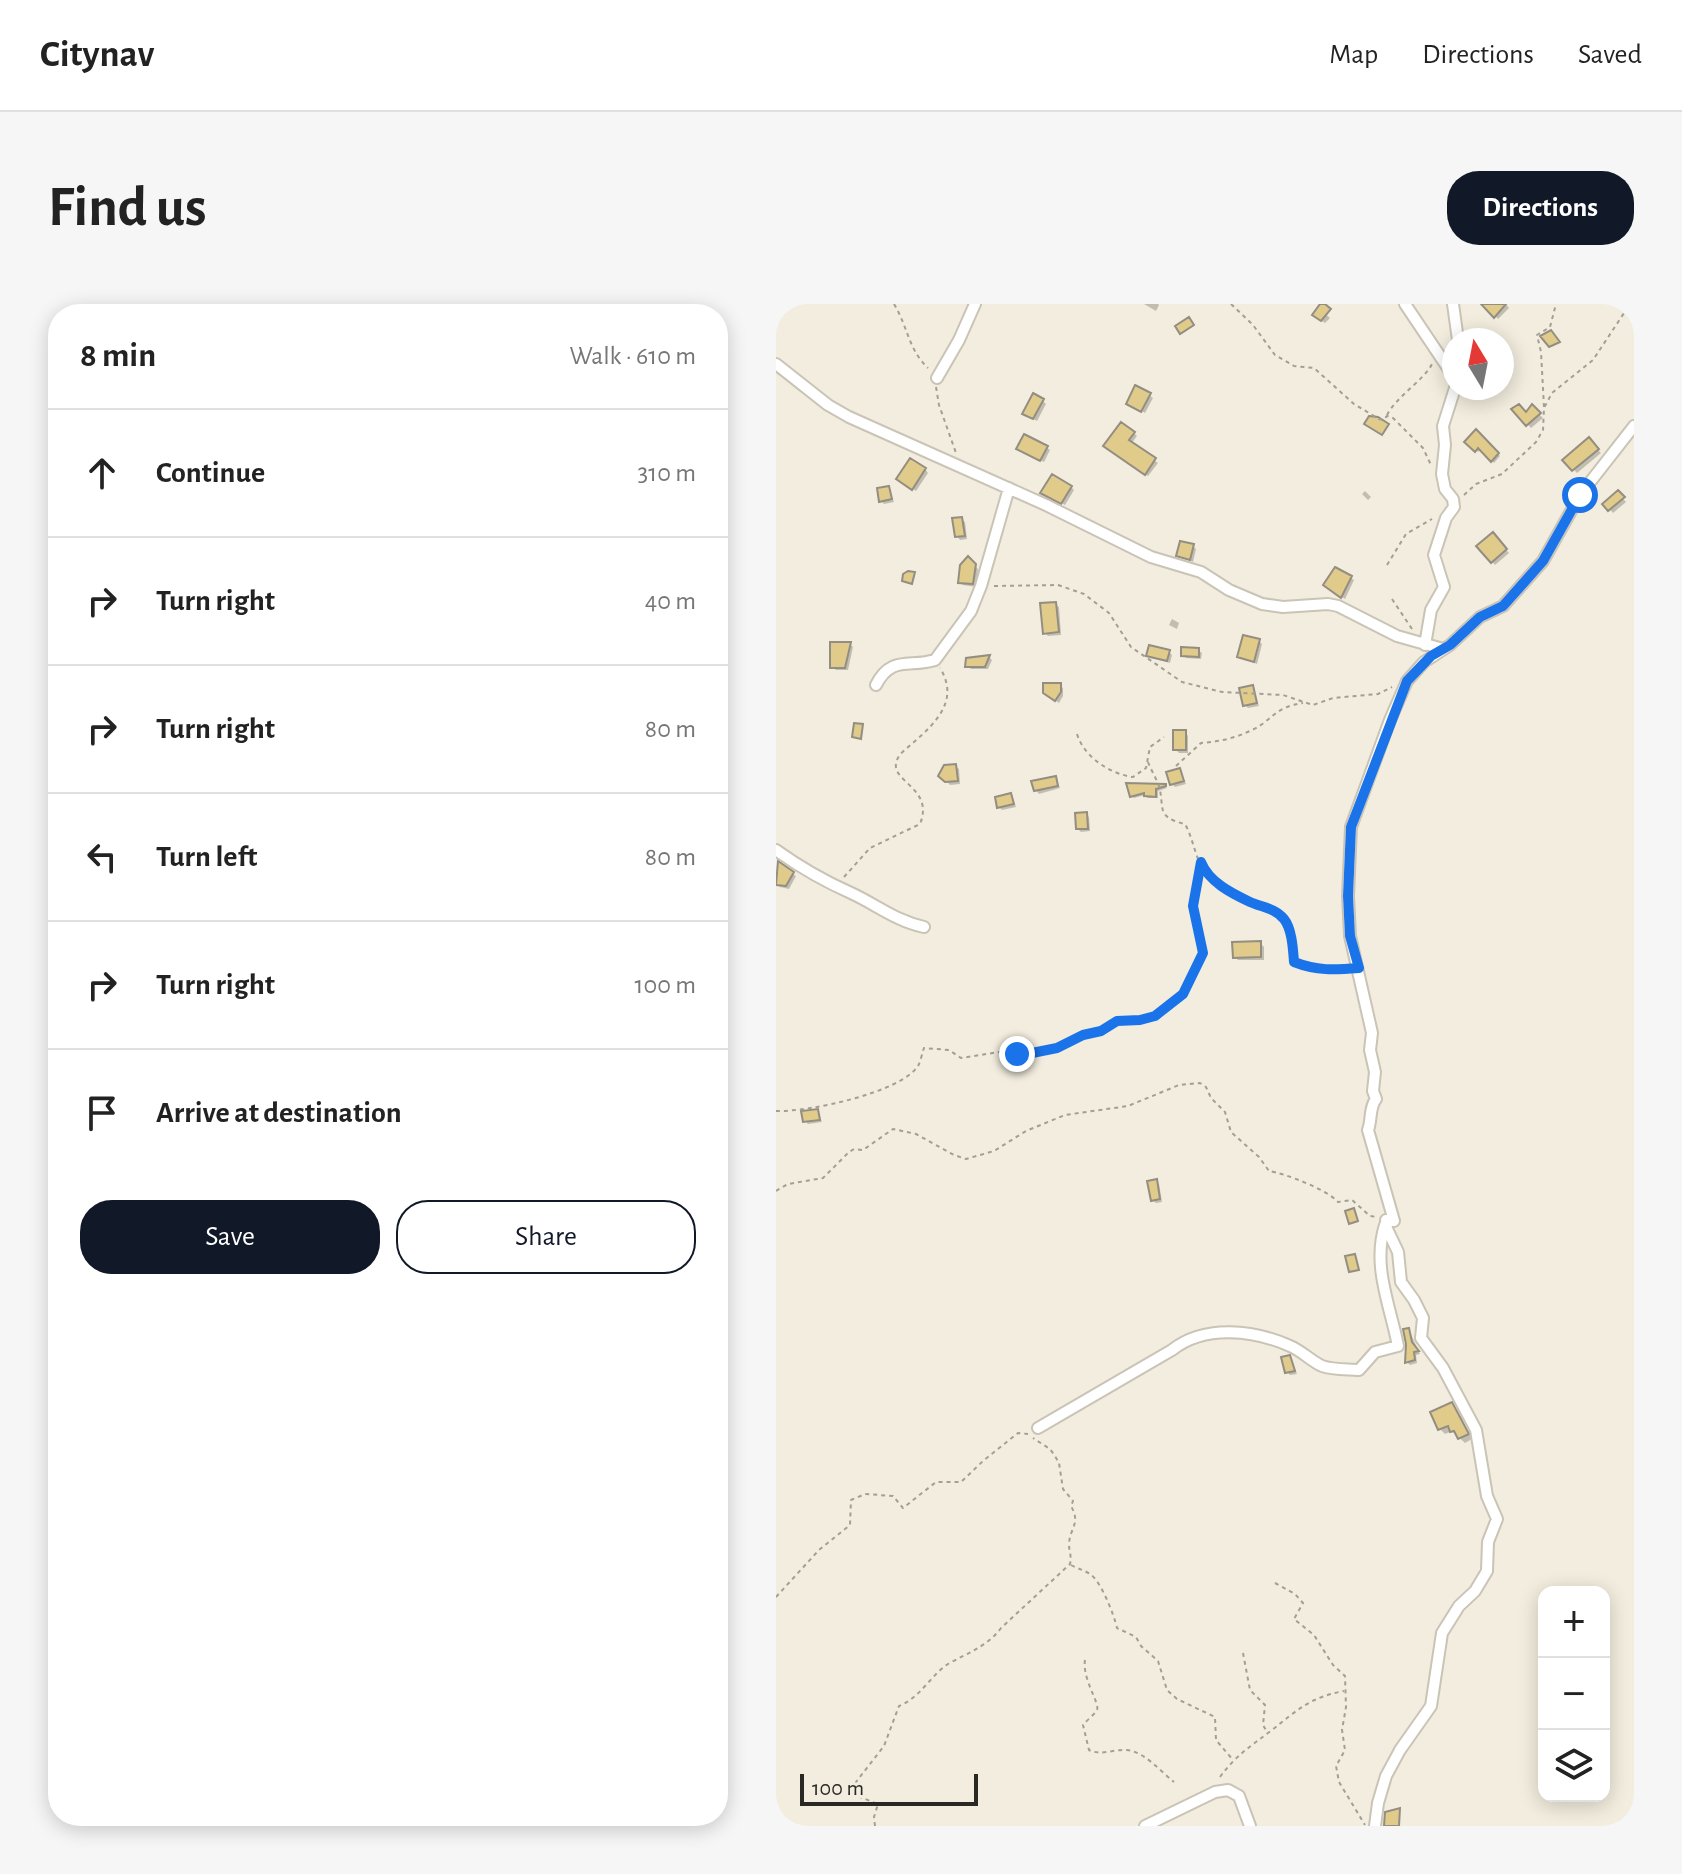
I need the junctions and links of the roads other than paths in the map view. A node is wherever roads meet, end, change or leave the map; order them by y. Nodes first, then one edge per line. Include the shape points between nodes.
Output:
1 (975, 304) edge
2 (1405, 304) edge
3 (1453, 304) edge
4 (1456, 328) edge
5 (1442, 359) edge
6 (776, 364) edge
7 (937, 378) dead end
8 (1451, 400) edge
9 (1634, 426) edge
10 (1009, 488) junction
11 (1420, 644) junction
12 (1443, 649) junction
13 (876, 685) dead end
14 (776, 850) edge
15 (924, 927) dead end
16 (1390, 1223) junction
17 (1038, 1428) dead end
18 (1145, 1826) edge
19 (1250, 1826) edge
20 (1375, 1826) edge

1 - 7 street
2 - 5 street
3 - 4 street
6 - 10 street via 849,417
8 - 11 street via 1443,426 1442,474 1454,503 1435,551 1444,587
9 - 12 street via 1580,495 1543,561 1503,606 1480,617
10 - 11 street via 1262,604 1338,606
10 - 13 street via 971,611 935,660 899,664 884,671
11 - 12 street
12 - 16 street via 1407,681 1351,827 1350,936 1372,1033 1375,1072 1376,1100 1368,1130
14 - 15 street via 897,920
16 - 17 street via 1380,1241 1380,1269 1398,1346 1375,1352 1359,1370 1324,1367 1280,1342 1227,1331 1184,1340
16 - 20 street via 1401,1282 1423,1318 1421,1338 1476,1430 1488,1500 1497,1519 1488,1542 1487,1571 1442,1633 1431,1706 1386,1776
18 - 19 street via 1228,1790 1239,1796

